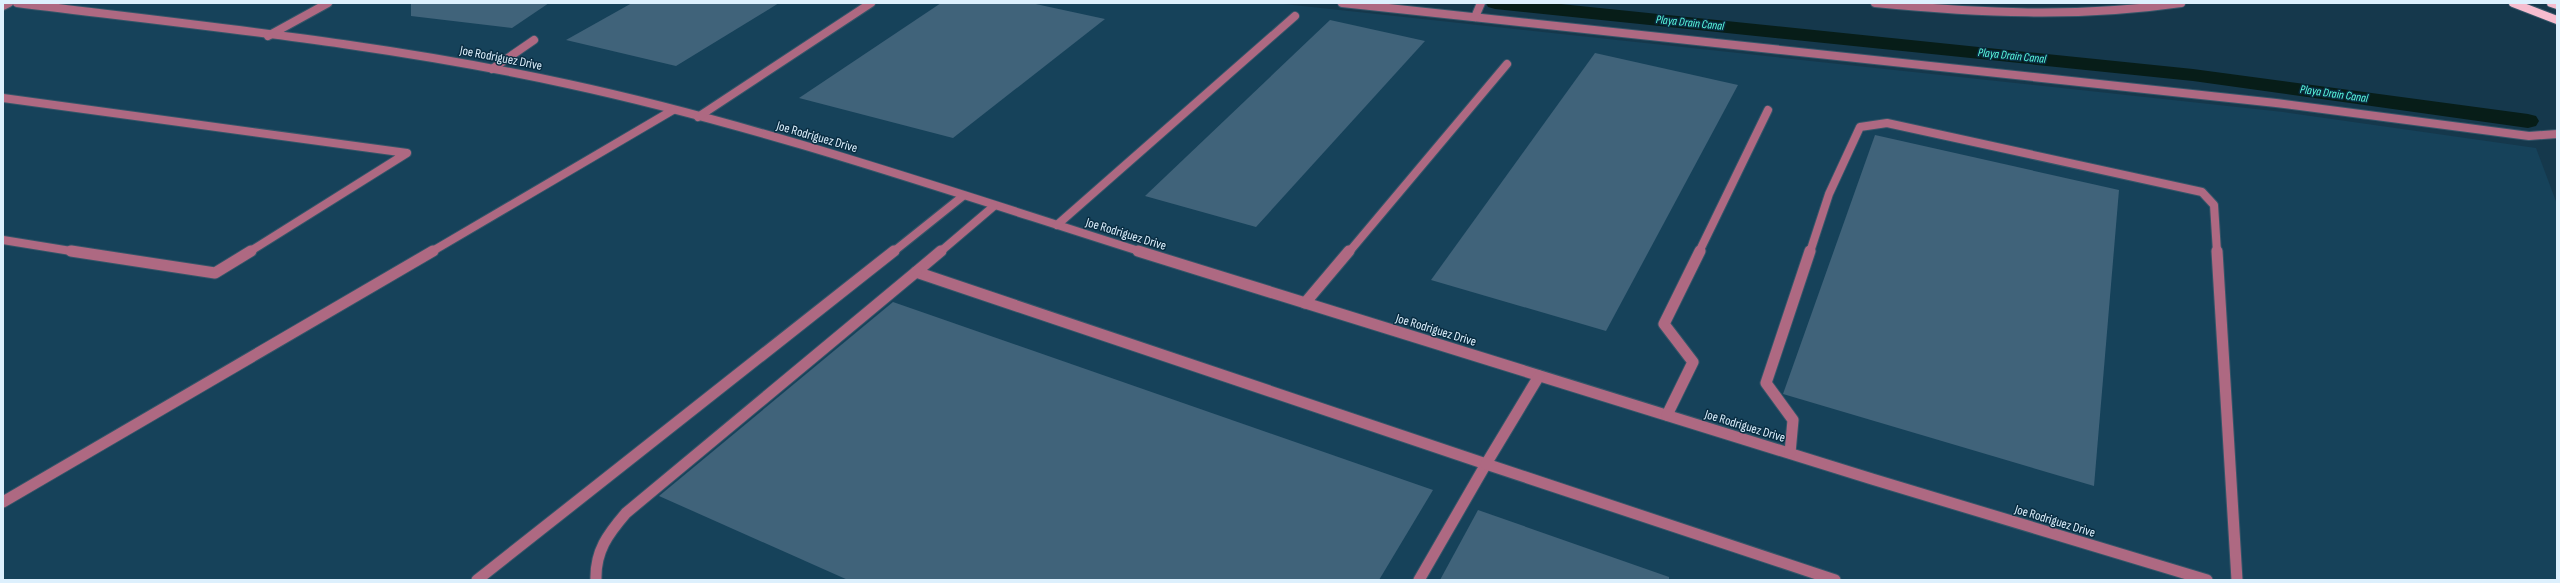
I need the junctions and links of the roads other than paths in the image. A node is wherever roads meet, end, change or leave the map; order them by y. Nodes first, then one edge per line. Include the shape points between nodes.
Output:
1 (9, 3) edge
2 (17, 3) edge
3 (328, 3) edge
4 (871, 3) edge
5 (1342, 3) edge
6 (1875, 3) edge
7 (2181, 3) edge
8 (2513, 3) edge
9 (2551, 3) edge
10 (1480, 5) edge
11 (2557, 5) edge
12 (3, 6) edge
13 (1295, 16) dead end
14 (1475, 17) junction
15 (2557, 20) edge
16 (268, 36) junction
17 (534, 40) dead end
18 (1507, 64) dead end
19 (492, 69) junction
20 (3, 98) edge
21 (673, 110) junction
22 (1768, 110) dead end
23 (698, 117) junction
24 (2557, 134) edge
25 (963, 196) junction
26 (994, 206) junction
27 (1057, 225) junction
28 (3, 240) edge
29 (916, 272) junction
30 (1305, 303) junction
31 (1539, 376) junction
32 (1667, 415) junction
33 (1790, 453) junction
34 (1486, 464) junction
35 (3, 502) edge
36 (476, 580) edge
37 (596, 580) edge
38 (1419, 580) edge
39 (1835, 580) edge
40 (2207, 580) edge
41 (2237, 580) edge

1 - 12 street
2 - 16 street, Joe Rodriguez Drive
3 - 16 street
4 - 23 street
5 - 14 street
6 - 7 street via 2050,16 2100,14
8 - 15 main road
9 - 11 main road
10 - 14 street
13 - 27 street
14 - 24 street via 2261,102 2529,136
16 - 19 street, Joe Rodriguez Drive
17 - 19 street
18 - 30 street
19 - 21 street, Joe Rodriguez Drive via 568,84
20 - 28 street via 407,152 215,273
21 - 23 street, Joe Rodriguez Drive
21 - 35 street
22 - 32 street via 1664,324 1694,362
23 - 25 street, Joe Rodriguez Drive
25 - 26 street, Joe Rodriguez Drive
25 - 36 street
26 - 27 street, Joe Rodriguez Drive
26 - 29 street
27 - 30 street, Joe Rodriguez Drive
29 - 34 street
29 - 37 street via 626,513 600,543 595,568
30 - 31 street, Joe Rodriguez Drive
31 - 32 street, Joe Rodriguez Drive
31 - 34 street
32 - 33 street, Joe Rodriguez Drive
33 - 40 street, Joe Rodriguez Drive
33 - 41 street via 1793,420 1766,383 1829,194 1860,126 1887,124 2202,192 2214,205
34 - 38 street
34 - 39 street

